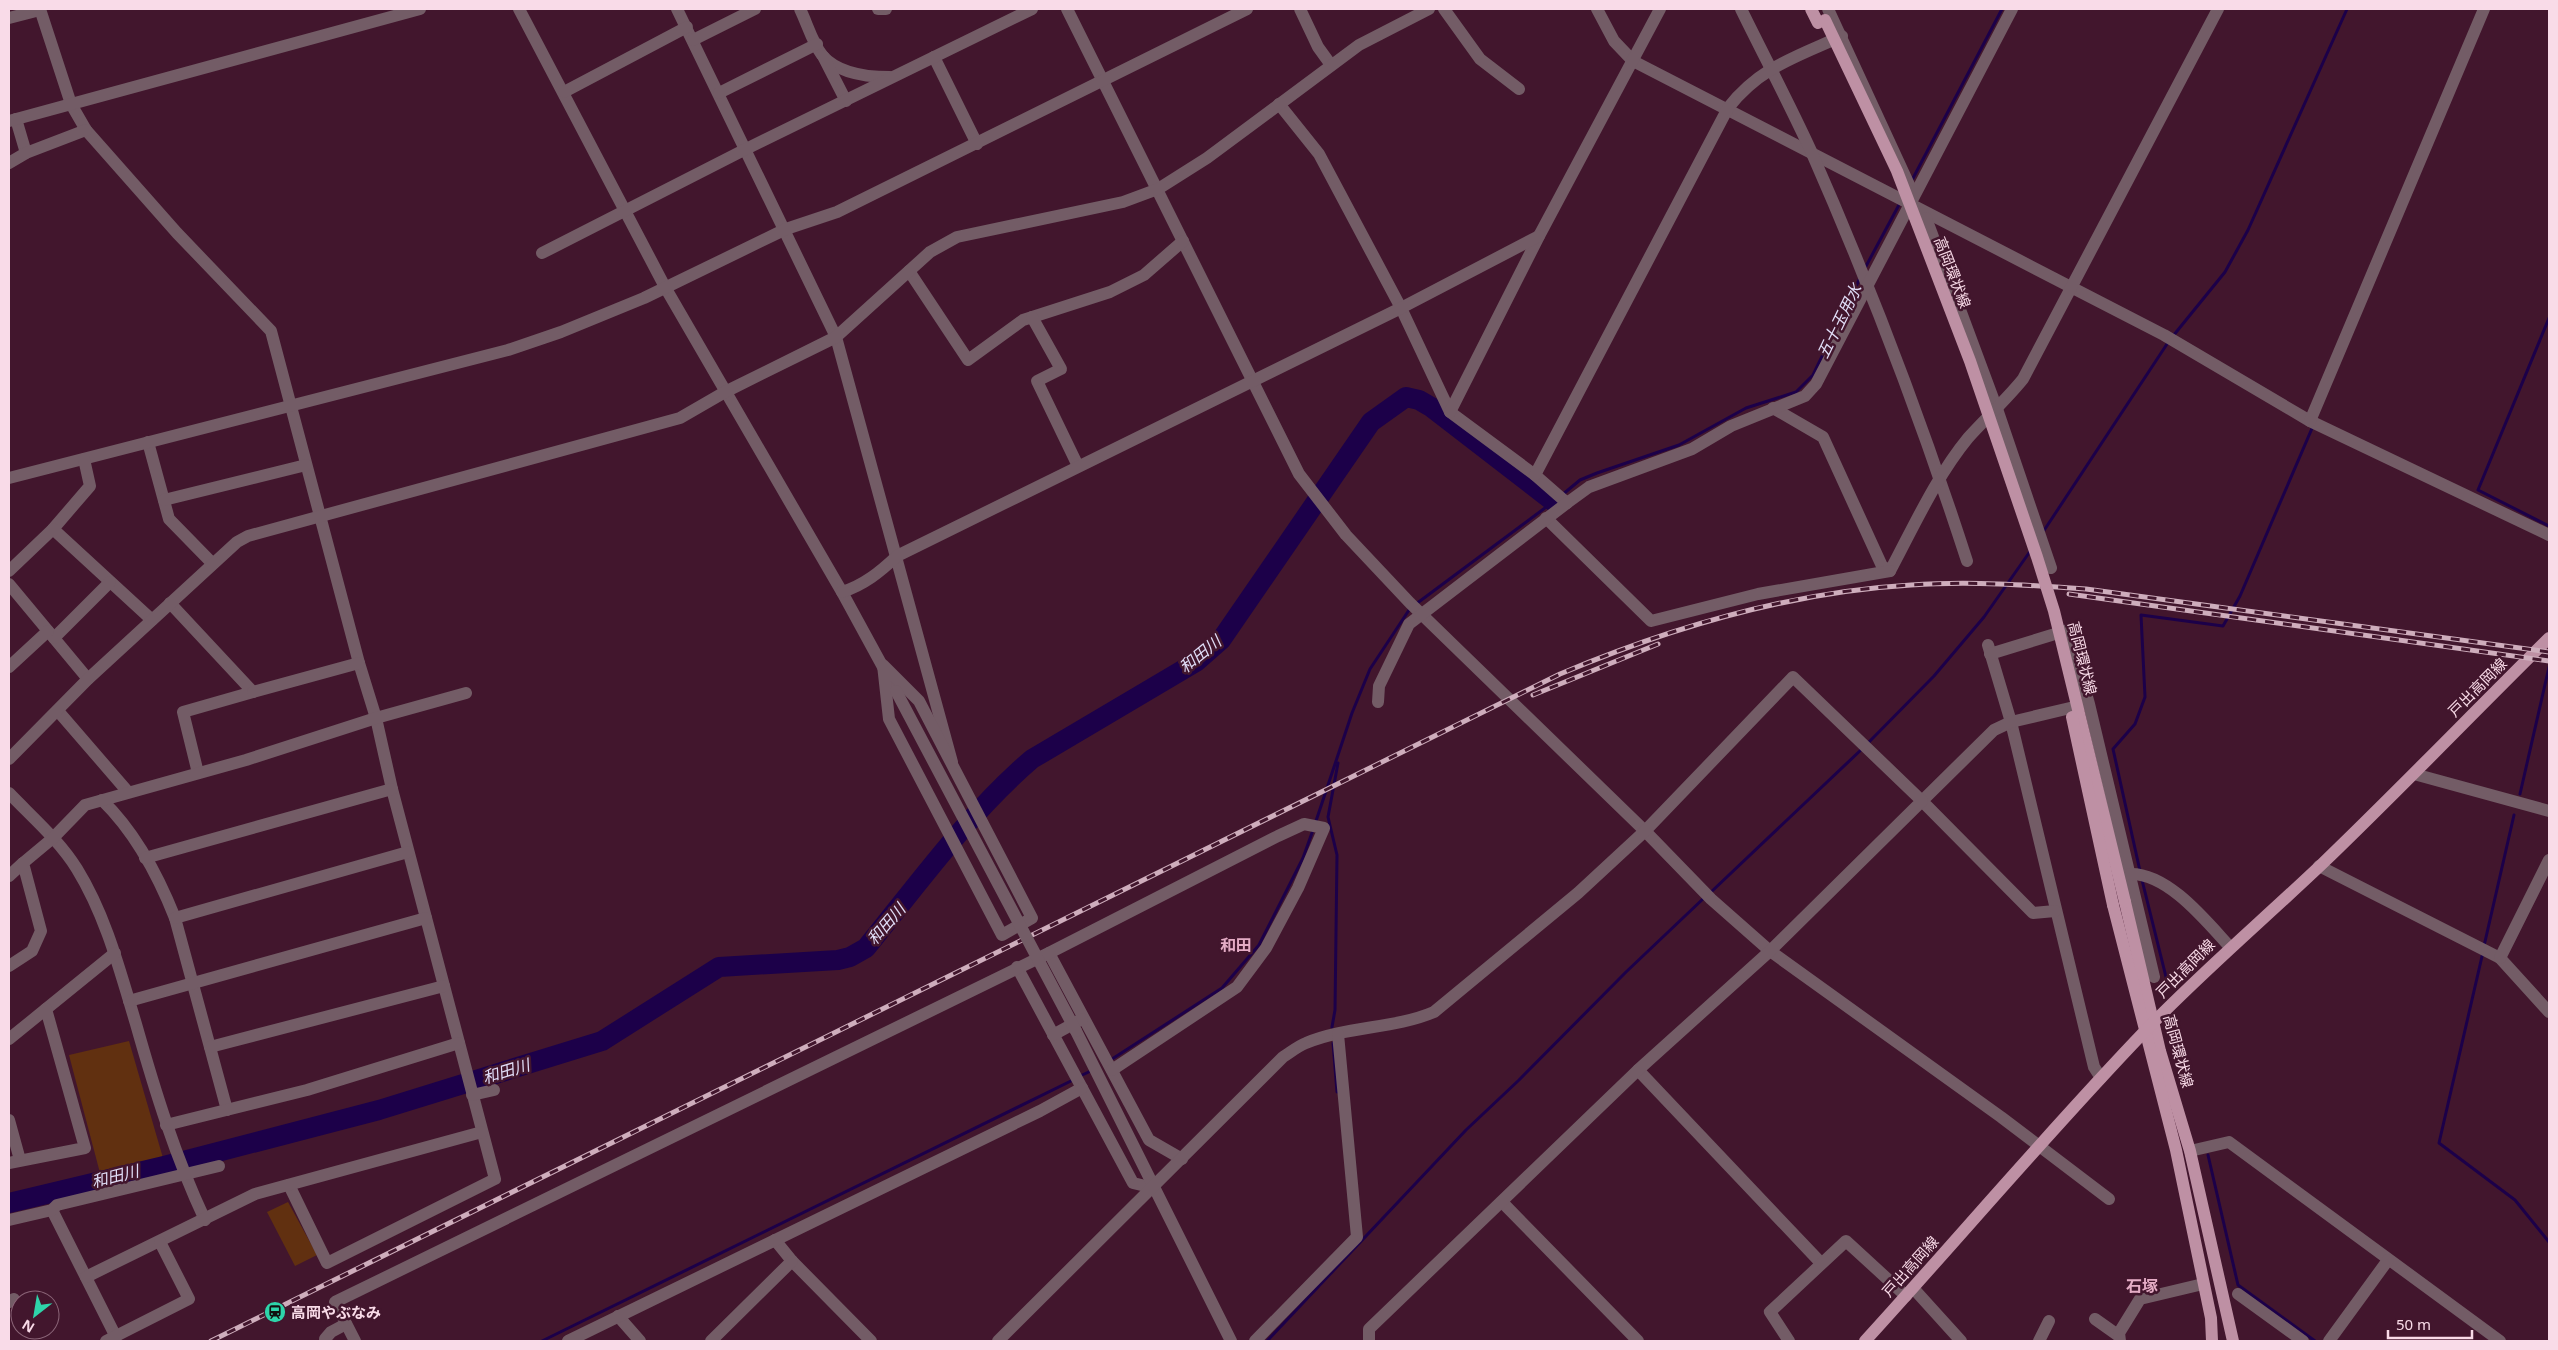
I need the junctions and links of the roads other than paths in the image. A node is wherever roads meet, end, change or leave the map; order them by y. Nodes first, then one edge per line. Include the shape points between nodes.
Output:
1 (420, 9) edge
2 (519, 9) edge
3 (677, 9) edge
4 (755, 9) edge
5 (800, 9) edge
6 (878, 9) edge
7 (886, 9) edge
8 (1032, 9) edge
9 (1067, 9) edge
10 (1247, 9) edge
11 (1300, 9) edge
12 (1429, 9) edge
13 (1444, 9) edge
14 (1597, 9) edge
15 (1660, 9) edge
16 (1741, 9) edge
17 (1811, 9) edge
18 (2012, 9) edge
19 (2218, 9) edge
20 (2484, 9) edge
21 (40, 10) edge
22 (742, 12) edge
23 (1823, 15) edge
24 (9, 18) edge
25 (687, 27) junction
26 (1842, 36) junction
27 (694, 40) junction
28 (820, 49) junction
29 (934, 57) junction
30 (1633, 61) junction
31 (1331, 65) junction
32 (1770, 69) junction
33 (895, 77) junction
34 (1103, 78) junction
35 (1520, 90) dead end
36 (564, 92) junction
37 (719, 93) junction
38 (846, 101) junction
39 (71, 104) junction
40 (1279, 104) junction
41 (1728, 108) junction
42 (13, 120) edge
43 (86, 130) junction
44 (977, 144) junction
45 (746, 149) junction
46 (1810, 150) junction
47 (26, 153) junction
48 (9, 163) edge
49 (1158, 189) junction
50 (1911, 189) dead end
51 (1910, 203) junction
52 (625, 211) junction
53 (1926, 218) dead end
54 (786, 229) junction
55 (1539, 236) junction
56 (1183, 240) junction
57 (542, 253) dead end
58 (909, 271) junction
59 (1868, 284) junction
60 (666, 287) junction
61 (2071, 288) junction
62 (1401, 308) junction
63 (1032, 317) junction
64 (836, 337) junction
65 (1251, 380) junction
66 (725, 392) junction
67 (290, 405) junction
68 (1773, 408) junction
69 (1997, 409) junction
70 (1450, 412) junction
71 (2310, 421) junction
72 (148, 442) junction
73 (84, 458) junction
74 (306, 465) junction
75 (1078, 466) junction
76 (1535, 475) junction
77 (9, 478) edge
78 (1940, 478) junction
79 (1561, 498) junction
80 (164, 500) junction
81 (320, 517) junction
82 (1546, 518) junction
83 (53, 529) junction
84 (2549, 535) edge
85 (897, 556) junction
86 (1967, 561) dead end
87 (212, 563) junction
88 (2051, 568) dead end
89 (9, 571) edge
90 (1890, 571) junction
91 (110, 582) junction
92 (9, 584) edge
93 (842, 592) junction
94 (170, 603) junction
95 (1416, 609) junction
96 (152, 620) junction
97 (51, 634) junction
98 (2549, 638) edge
99 (358, 663) junction
100 (883, 665) junction
101 (9, 667) edge
102 (88, 678) junction
103 (253, 692) junction
104 (466, 693) dead end
105 (1378, 702) dead end
106 (2089, 704) junction
107 (58, 711) junction
108 (376, 718) junction
109 (2011, 722) junction
110 (9, 759) edge
111 (952, 762) junction
112 (198, 773) junction
113 (2414, 774) junction
114 (392, 789) junction
115 (128, 792) junction
116 (9, 793) edge
117 (102, 800) junction
118 (1922, 801) junction
119 (2549, 811) edge
120 (1644, 831) junction
121 (53, 838) junction
122 (408, 852) junction
123 (145, 858) junction
124 (2549, 860) edge
125 (24, 863) junction
126 (2319, 866) junction
127 (2130, 874) junction
128 (9, 876) edge
129 (2055, 911) junction
130 (175, 918) junction
131 (426, 918) junction
132 (2230, 947) junction
133 (1770, 950) junction
134 (1049, 953) junction
135 (114, 954) junction
136 (2500, 958) junction
137 (9, 966) edge
138 (1017, 967) junction
139 (2154, 977) dead end
140 (193, 982) junction
141 (444, 986) junction
142 (129, 1001) junction
143 (46, 1009) junction
144 (2549, 1012) edge
145 (1085, 1018) junction
146 (2150, 1026) junction
147 (1338, 1034) junction
148 (1053, 1035) junction
149 (9, 1040) edge
150 (458, 1043) junction
151 (210, 1047) junction
152 (1112, 1069) junction
153 (1638, 1070) junction
154 (2101, 1078) junction
155 (1081, 1086) junction
156 (494, 1090) dead end
157 (472, 1094) junction
158 (227, 1110) junction
159 (9, 1120) edge
160 (166, 1125) junction
161 (482, 1132) junction
162 (2037, 1147) junction
163 (2190, 1151) junction
164 (1182, 1158) junction
165 (14, 1162) edge
166 (219, 1166) dead end
167 (185, 1174) junction
168 (289, 1185) junction
169 (1154, 1188) junction
170 (2109, 1199) dead end
171 (1502, 1202) junction
172 (52, 1210) junction
173 (9, 1220) edge
174 (205, 1220) junction
175 (775, 1240) junction
176 (160, 1242) junction
177 (2388, 1260) junction
178 (792, 1261) junction
179 (1821, 1263) junction
180 (86, 1277) junction
181 (2203, 1284) junction
182 (1910, 1292) junction
183 (2238, 1294) dead end
184 (618, 1316) junction
185 (2096, 1319) dead end
186 (2049, 1322) dead end
187 (346, 1324) junction
188 (325, 1338) dead end
189 (111, 1339) edge
190 (2120, 1339) edge
191 (635, 1340) edge
192 (354, 1341) edge
193 (568, 1341) edge
194 (711, 1341) edge
195 (871, 1341) edge
196 (998, 1341) edge
197 (1231, 1341) edge
198 (1255, 1341) edge
199 (1370, 1341) edge
200 (1638, 1341) edge
201 (1789, 1341) edge
202 (1865, 1341) edge
203 (1961, 1341) edge
204 (2039, 1341) edge
205 (2212, 1341) edge
206 (2233, 1341) edge
207 (2303, 1341) edge
208 (2329, 1341) edge
209 (2500, 1341) edge

1 - 39 street
2 - 36 street
3 - 25 street
4 - 22 street
5 - 28 street
6 - 7 street
8 - 29 street
9 - 34 street
10 - 34 street
11 - 31 street via 1318,47
12 - 31 street via 1359,45
13 - 35 street via 1480,60
14 - 30 street via 1614,41
15 - 30 street
16 - 32 street
17 - 23 main road, 高岡環状線
18 - 51 street
19 - 61 street
20 - 71 street
21 - 24 street
21 - 39 street
22 - 27 street
23 - 26 street
23 - 146 main road, 高岡環状線, bridge via 1897,171 1970,361 2037,557 2054,611 2119,904
25 - 27 street
25 - 36 street
26 - 32 street
26 - 50 street
27 - 37 street
28 - 33 street via 843,70 867,77
28 - 37 street
28 - 38 street
29 - 33 street
29 - 44 street
30 - 41 street
30 - 55 street
31 - 40 street
32 - 41 street via 1743,89
32 - 46 street
33 - 38 street
34 - 44 street
34 - 49 street
36 - 52 street
37 - 45 street
38 - 45 street
39 - 42 street
39 - 43 street
40 - 49 street via 1207,158
40 - 62 street via 1319,154
41 - 46 street
41 - 76 street
42 - 47 street
43 - 47 street
43 - 67 street via 177,233 271,331
44 - 54 street via 837,212
45 - 52 street
45 - 54 street
46 - 51 street
46 - 59 street
47 - 48 street
49 - 56 street
49 - 58 street via 1123,202 957,238 930,252
51 - 59 street
51 - 61 street
52 - 57 street
52 - 60 street
53 - 69 street
54 - 60 street
54 - 64 street
55 - 62 street
55 - 70 street
56 - 63 street via 1144,275 1110,292
56 - 65 street
58 - 63 street via 968,360 1023,320
58 - 64 street
59 - 68 street via 1816,384 1805,396
59 - 78 street
60 - 66 street
60 - 67 street via 561,332 508,350
61 - 69 street via 2023,378
61 - 71 street via 2177,342
62 - 65 street
62 - 70 street
63 - 75 street via 1061,369 1037,381
64 - 66 street
64 - 85 street
65 - 75 street
65 - 95 street via 1298,474 1346,535
66 - 81 street via 680,418
66 - 93 street
67 - 72 street
67 - 74 street
68 - 79 street via 1731,426 1692,449
68 - 90 street via 1823,436 1882,566
69 - 78 street via 1968,439
69 - 88 street
70 - 76 street
71 - 84 street
72 - 73 street
72 - 80 street
73 - 77 street
73 - 83 street via 90,486
74 - 80 street
74 - 81 street
75 - 85 street
76 - 79 street
78 - 86 street
78 - 90 street
79 - 82 street
80 - 87 street via 169,519
81 - 87 street via 248,536
81 - 99 street
82 - 90 street via 1651,621 1758,594
82 - 95 street
83 - 89 street
83 - 91 street
85 - 93 street via 857,587
85 - 111 street
87 - 94 street
91 - 96 street
91 - 97 street
92 - 97 street
93 - 100 street
94 - 96 street
94 - 103 street
95 - 105 street via 1379,686
95 - 120 street
96 - 102 street
97 - 101 street
97 - 102 street
98 - 113 main road, 戸出高岡線
99 - 103 street
99 - 108 street
100 - 111 street via 919,700
100 - 111 street via 890,719 1002,935 1032,918
100 - 169 street, bridge via 1076,1031
102 - 107 street
103 - 112 street via 183,712
104 - 108 street
106 - 109 street
106 - 109 street via 2068,630 1989,650
106 - 127 street
107 - 110 street
107 - 115 street
108 - 112 street
108 - 114 street
109 - 118 street via 1994,730
109 - 129 street
112 - 115 street
113 - 119 street
113 - 126 main road, 戸出高岡線
114 - 122 street
114 - 123 street
115 - 117 street
116 - 121 street
117 - 121 street via 85,805
117 - 123 street via 128,830
118 - 120 street via 1793,677
118 - 129 street via 2033,913
118 - 133 street
120 - 133 street via 1707,895
120 - 147 street via 1578,893 1434,1012 1412,1021
121 - 125 street
121 - 135 street via 76,867 91,894
122 - 130 street
122 - 131 street
123 - 130 street
124 - 136 street
125 - 128 street
125 - 137 street via 41,931 32,951
126 - 132 main road, 戸出高岡線
126 - 136 street
127 - 132 street via 2147,876 2173,889
127 - 139 street
129 - 154 street via 2094,1068
130 - 140 street
131 - 140 street
131 - 141 street
132 - 146 main road, 戸出高岡線
133 - 153 street
133 - 162 street
134 - 138 street
134 - 145 street
134 - 152 street via 1304,824 1324,828 1298,888 1266,948 1237,987
135 - 142 street
135 - 143 street
136 - 144 street
138 - 148 street
138 - 187 street via 335,1302
140 - 142 street
140 - 151 street
141 - 150 street
141 - 151 street
142 - 160 street
143 - 149 street
143 - 165 street via 85,1148
145 - 148 street
145 - 152 street
146 - 154 main road, 戸出高岡線
146 - 163 main road, 高岡環状線
146 - 181 main road, 高岡環状線
147 - 164 street via 1306,1043 1283,1057
147 - 198 street via 1357,1237
148 - 155 street
150 - 157 street
150 - 158 street via 307,1090
151 - 158 street
152 - 164 street via 1148,1140
153 - 171 street
153 - 179 street
154 - 162 main road, 戸出高岡線
155 - 169 street via 1133,1183
155 - 175 street via 1040,1111
156 - 157 street
157 - 161 street
158 - 160 street
159 - 165 street
160 - 167 street
161 - 168 street
161 - 168 street via 496,1179 328,1262
162 - 170 street
162 - 182 main road, 戸出高岡線
163 - 177 street via 2229,1142
163 - 206 main road, 高岡環状線
164 - 169 street
166 - 167 street
167 - 172 street via 57,1205
167 - 174 street
168 - 174 street via 255,1194
169 - 196 street
169 - 197 street
171 - 199 street via 1369,1329
171 - 200 street
172 - 173 street
172 - 180 street
174 - 176 street
175 - 178 street
175 - 184 street
176 - 180 street
176 - 189 street via 189,1299
177 - 208 street
177 - 209 street
178 - 194 street
178 - 195 street
179 - 182 street via 1846,1241
179 - 201 street via 1770,1312
180 - 189 street
181 - 190 street via 2140,1299
181 - 205 main road, 高岡環状線 via 2211,1318
182 - 202 main road, 戸出高岡線
182 - 203 street
183 - 207 street
184 - 191 street
184 - 193 street
185 - 190 street
186 - 204 street
187 - 188 street
187 - 192 street

